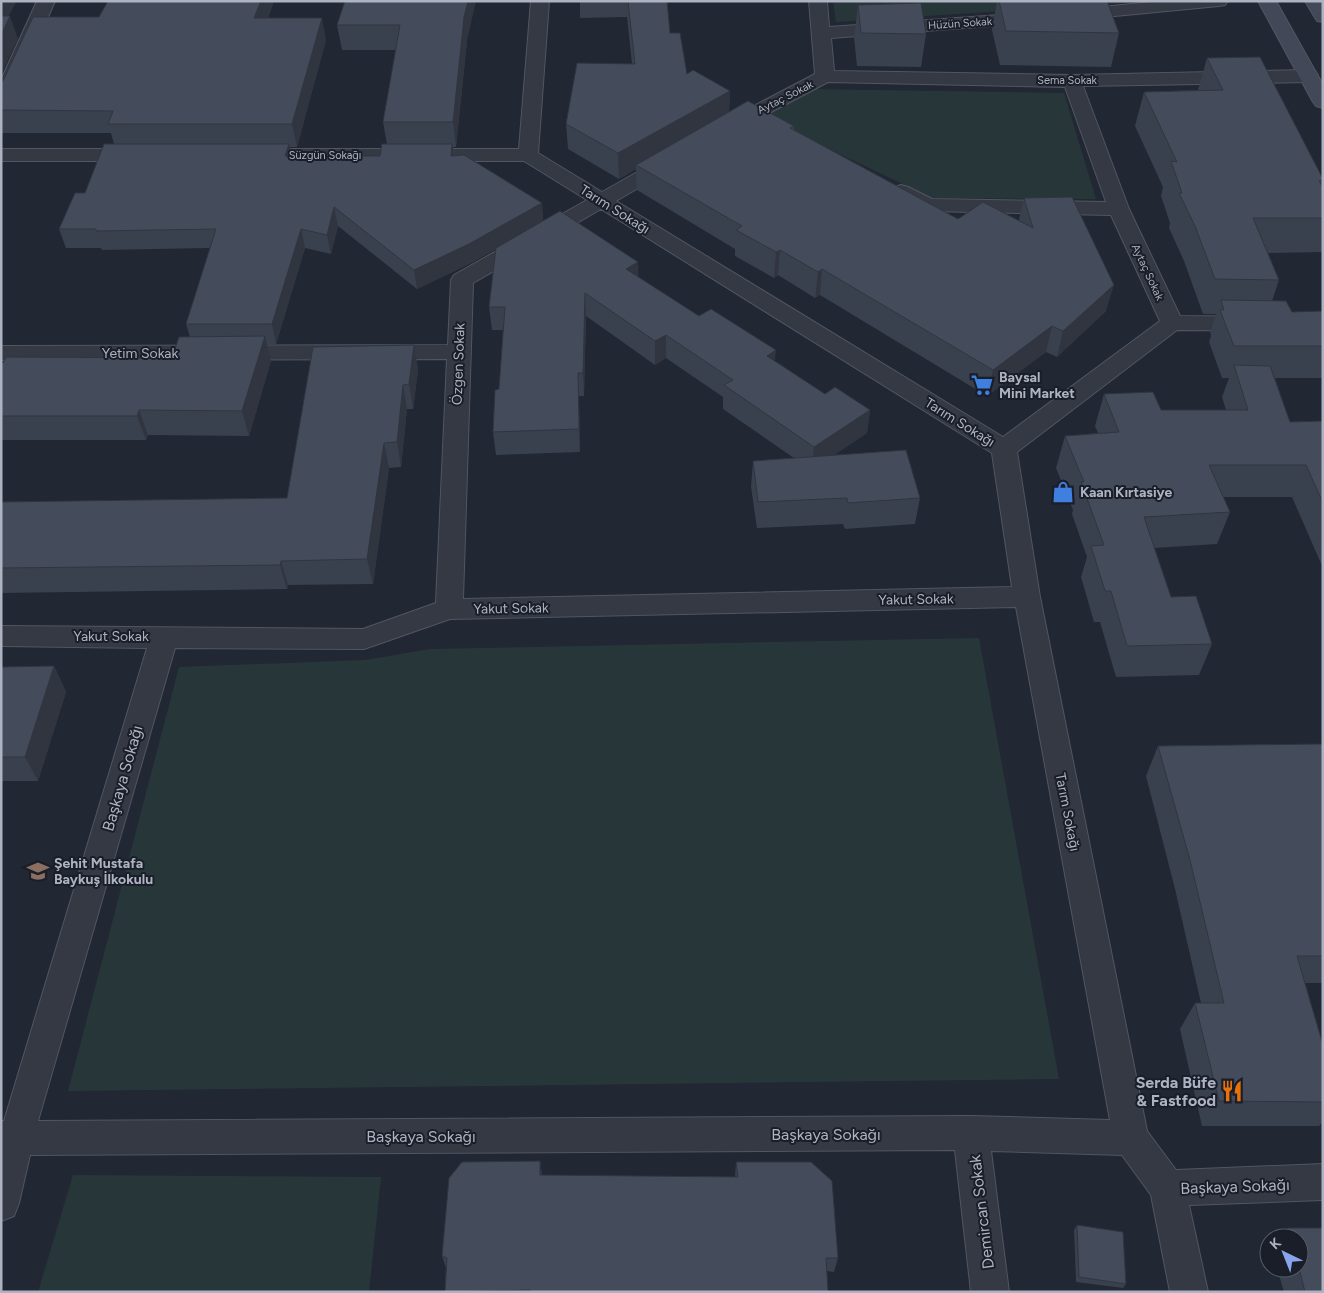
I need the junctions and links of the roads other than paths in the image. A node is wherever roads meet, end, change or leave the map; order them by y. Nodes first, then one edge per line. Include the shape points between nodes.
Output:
1 (46, 1) edge
2 (540, 1) edge
3 (818, 1) edge
4 (1219, 1) edge
5 (1267, 1) edge
6 (821, 33) junction
7 (10, 63) edge
8 (825, 76) junction
9 (1309, 76) junction
10 (1072, 81) junction
11 (1, 101) edge
12 (1323, 102) edge
13 (754, 112) junction
14 (779, 126) edge
15 (712, 137) edge
16 (686, 152) edge
17 (1, 155) edge
18 (160, 155) edge
19 (230, 155) edge
20 (528, 155) junction
21 (884, 182) edge
22 (602, 201) junction
23 (1118, 209) junction
24 (1172, 323) junction
25 (1323, 324) edge
26 (459, 352) junction
27 (1, 353) edge
28 (1004, 450) junction
29 (1027, 597) junction
30 (449, 609) junction
31 (1, 636) edge
32 (164, 637) junction
33 (971, 1133) junction
34 (9, 1138) edge
35 (1130, 1138) junction
36 (1323, 1182) edge
37 (1167, 1188) junction
38 (1, 1203) edge
39 (990, 1292) edge
40 (1190, 1292) edge

1 - 7 street
2 - 20 street
3 - 6 street, Aytaç Sokak
4 - 6 street, Hüzün Sokak
5 - 9 main road
6 - 8 street, Aytaç Sokak
7 - 11 street
8 - 10 street, Sema Sokak
8 - 13 street, Aytaç Sokak
9 - 10 street, Sema Sokak
9 - 12 main road
10 - 23 street, Aytaç Sokak
13 - 14 street
13 - 15 street, Aytaç Sokak
16 - 22 street
17 - 18 street
19 - 20 street, Süzgün Sokağı
20 - 22 street, Tarım Sokağı
21 - 23 street via 928,206
22 - 26 street, Özgen Sokak via 462,280
22 - 28 street, Tarım Sokağı
23 - 24 street, Aytaç Sokak
24 - 25 street
24 - 28 street
26 - 27 street, Yetim Sokak
26 - 30 street, Özgen Sokak
28 - 29 street, Tarım Sokağı
29 - 30 street, Yakut Sokak
29 - 35 street, Tarım Sokağı
30 - 32 street, Yakut Sokak via 364,639
31 - 32 street, Yakut Sokak
32 - 34 street, Başkaya Sokağı
33 - 34 street, Başkaya Sokağı
33 - 35 street, Başkaya Sokağı
33 - 39 street, Demircan Sokak
34 - 38 street
35 - 37 street, Başkaya Sokağı
36 - 37 street, Başkaya Sokağı
37 - 40 street

